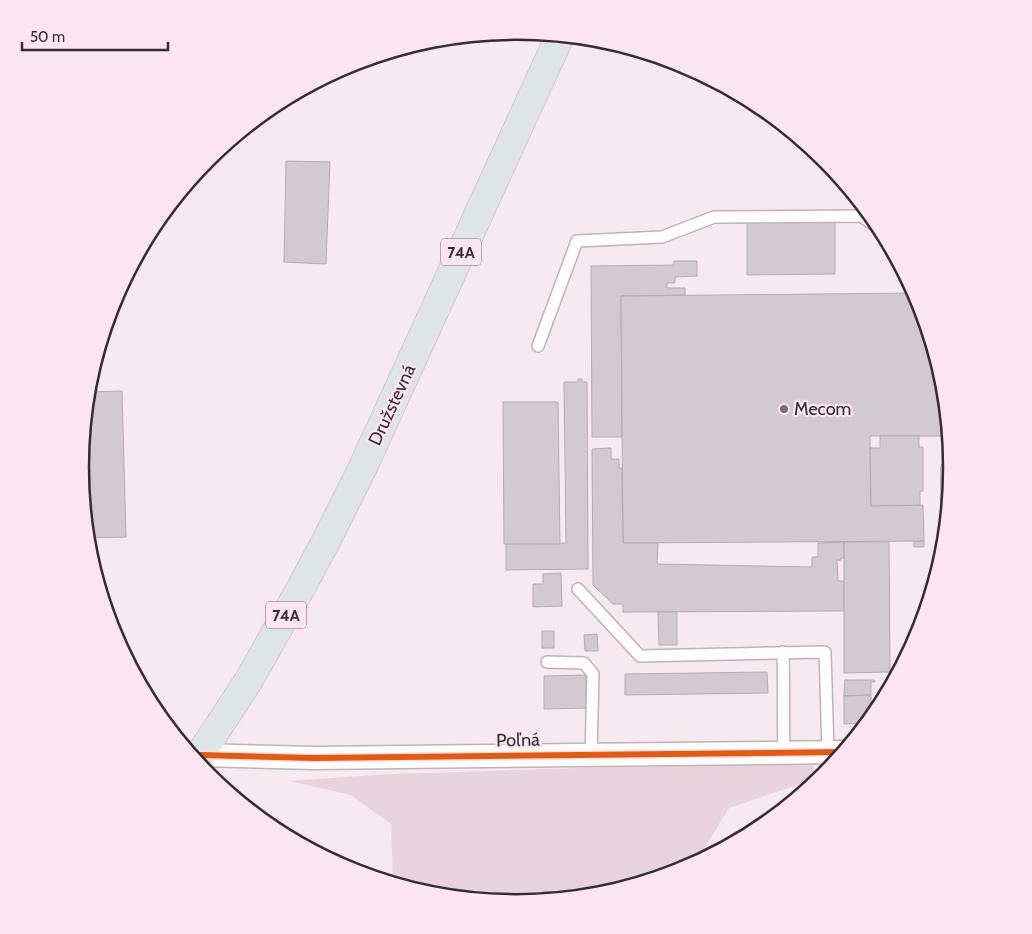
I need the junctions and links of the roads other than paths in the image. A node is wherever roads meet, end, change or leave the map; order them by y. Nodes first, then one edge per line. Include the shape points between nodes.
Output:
1 (557, 42) edge
2 (861, 216) edge
3 (538, 346) dead end
4 (578, 589) dead end
5 (783, 652) junction
6 (547, 662) dead end
7 (836, 750) edge
8 (834, 752) edge
9 (784, 753) junction
10 (200, 754) edge
11 (591, 754) junction
12 (204, 758) edge

1 - 10 main road, Družstevná / 74A via 326,541 249,680
2 - 3 lane via 714,217 662,237 577,241
4 - 5 lane via 640,656
5 - 7 lane via 825,652
5 - 9 lane
6 - 11 lane via 584,663 594,674
8 - 9 street, Poľná
9 - 11 street, Poľná
11 - 12 street, Poľná

